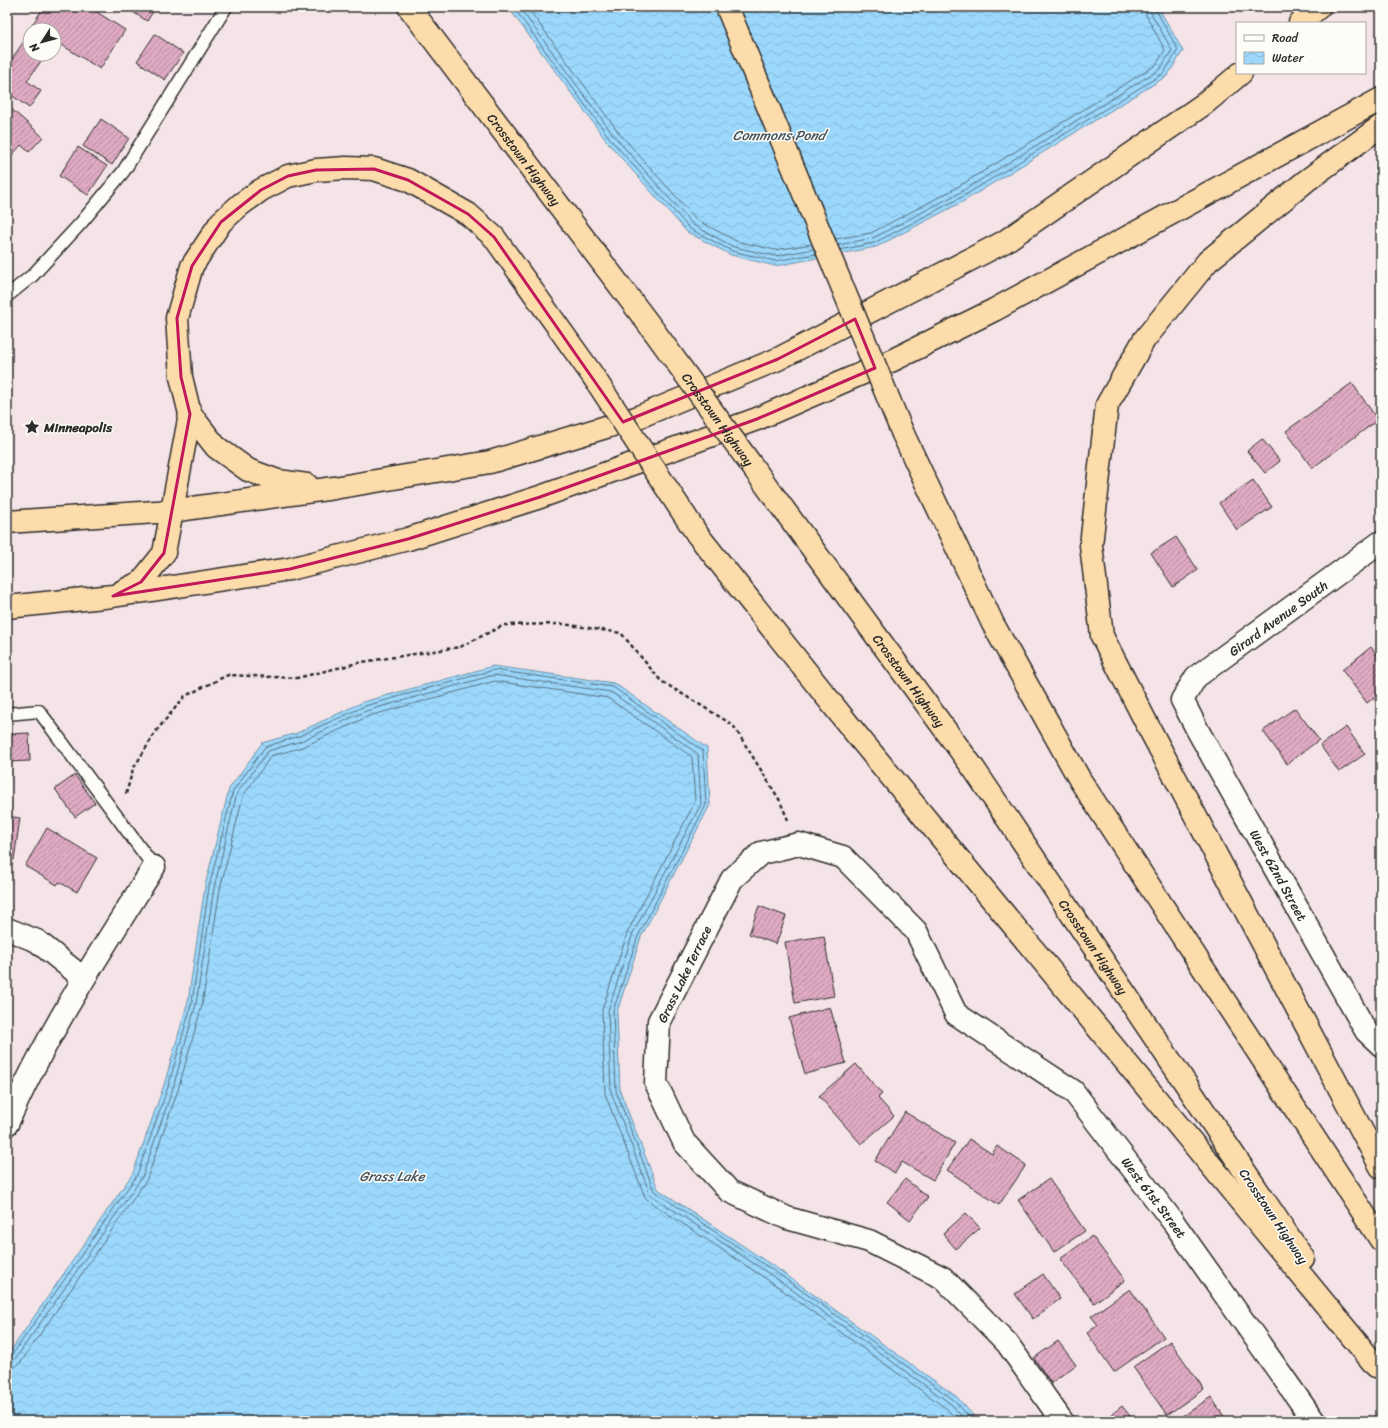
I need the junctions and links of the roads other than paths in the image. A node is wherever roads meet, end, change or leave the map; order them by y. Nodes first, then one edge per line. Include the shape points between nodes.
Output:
1 (226, 7) edge
2 (409, 7) edge
3 (727, 7) edge
4 (1319, 7) edge
5 (1301, 22) edge
6 (1240, 74) edge
7 (1381, 99) edge
8 (1381, 126) edge
9 (7, 296) edge
10 (190, 414) junction
11 (334, 488) junction
12 (171, 511) junction
13 (7, 522) edge
14 (1381, 542) edge
15 (113, 596) junction
16 (7, 607) edge
17 (1182, 700) joint
18 (7, 714) edge
19 (154, 867) joint
20 (7, 929) edge
21 (83, 978) junction
22 (956, 1014) joint
23 (1380, 1055) edge
24 (7, 1124) edge
25 (1381, 1167) edge
26 (1381, 1240) edge
27 (1378, 1370) edge
28 (1062, 1421) edge
29 (1314, 1421) edge

1 - 9 lane via 123,172 82,223 33,275
2 - 27 highway, Crosstown Highway, bridge via 654,332 974,769
3 - 26 highway, bridge via 903,434 993,624 1080,780
4 - 5 highway
6 - 11 highway via 1204,104 1004,242 778,359 636,418 490,462
7 - 15 highway via 994,310 893,360 757,418 540,497 408,539 290,569
8 - 25 highway via 1306,181 1208,261 1144,340 1107,405 1091,545 1102,636
10 - 11 highway via 216,446 248,470 278,481
10 - 12 highway
10 - 27 highway, bridge via 181,377 177,318 192,266 221,222 240,205 288,176 316,170 374,169 408,180 468,214 494,237 592,376 697,534 856,734
11 - 12 highway
12 - 13 highway
12 - 15 highway via 164,554 141,582
14 - 17 street, Girard Avenue South via 1196,677
15 - 16 highway
17 - 23 street, West 62nd Street
18 - 19 lane via 39,711
19 - 21 street
20 - 21 street via 36,941
21 - 24 street via 22,1090
22 - 28 street, Grass Lake Terrace via 916,931 843,857 799,844 761,853 732,879 659,1021 656,1083 684,1142 730,1191 787,1218 869,1240 943,1278 1007,1343
22 - 29 street, West 61st Street via 1073,1091 1174,1223

